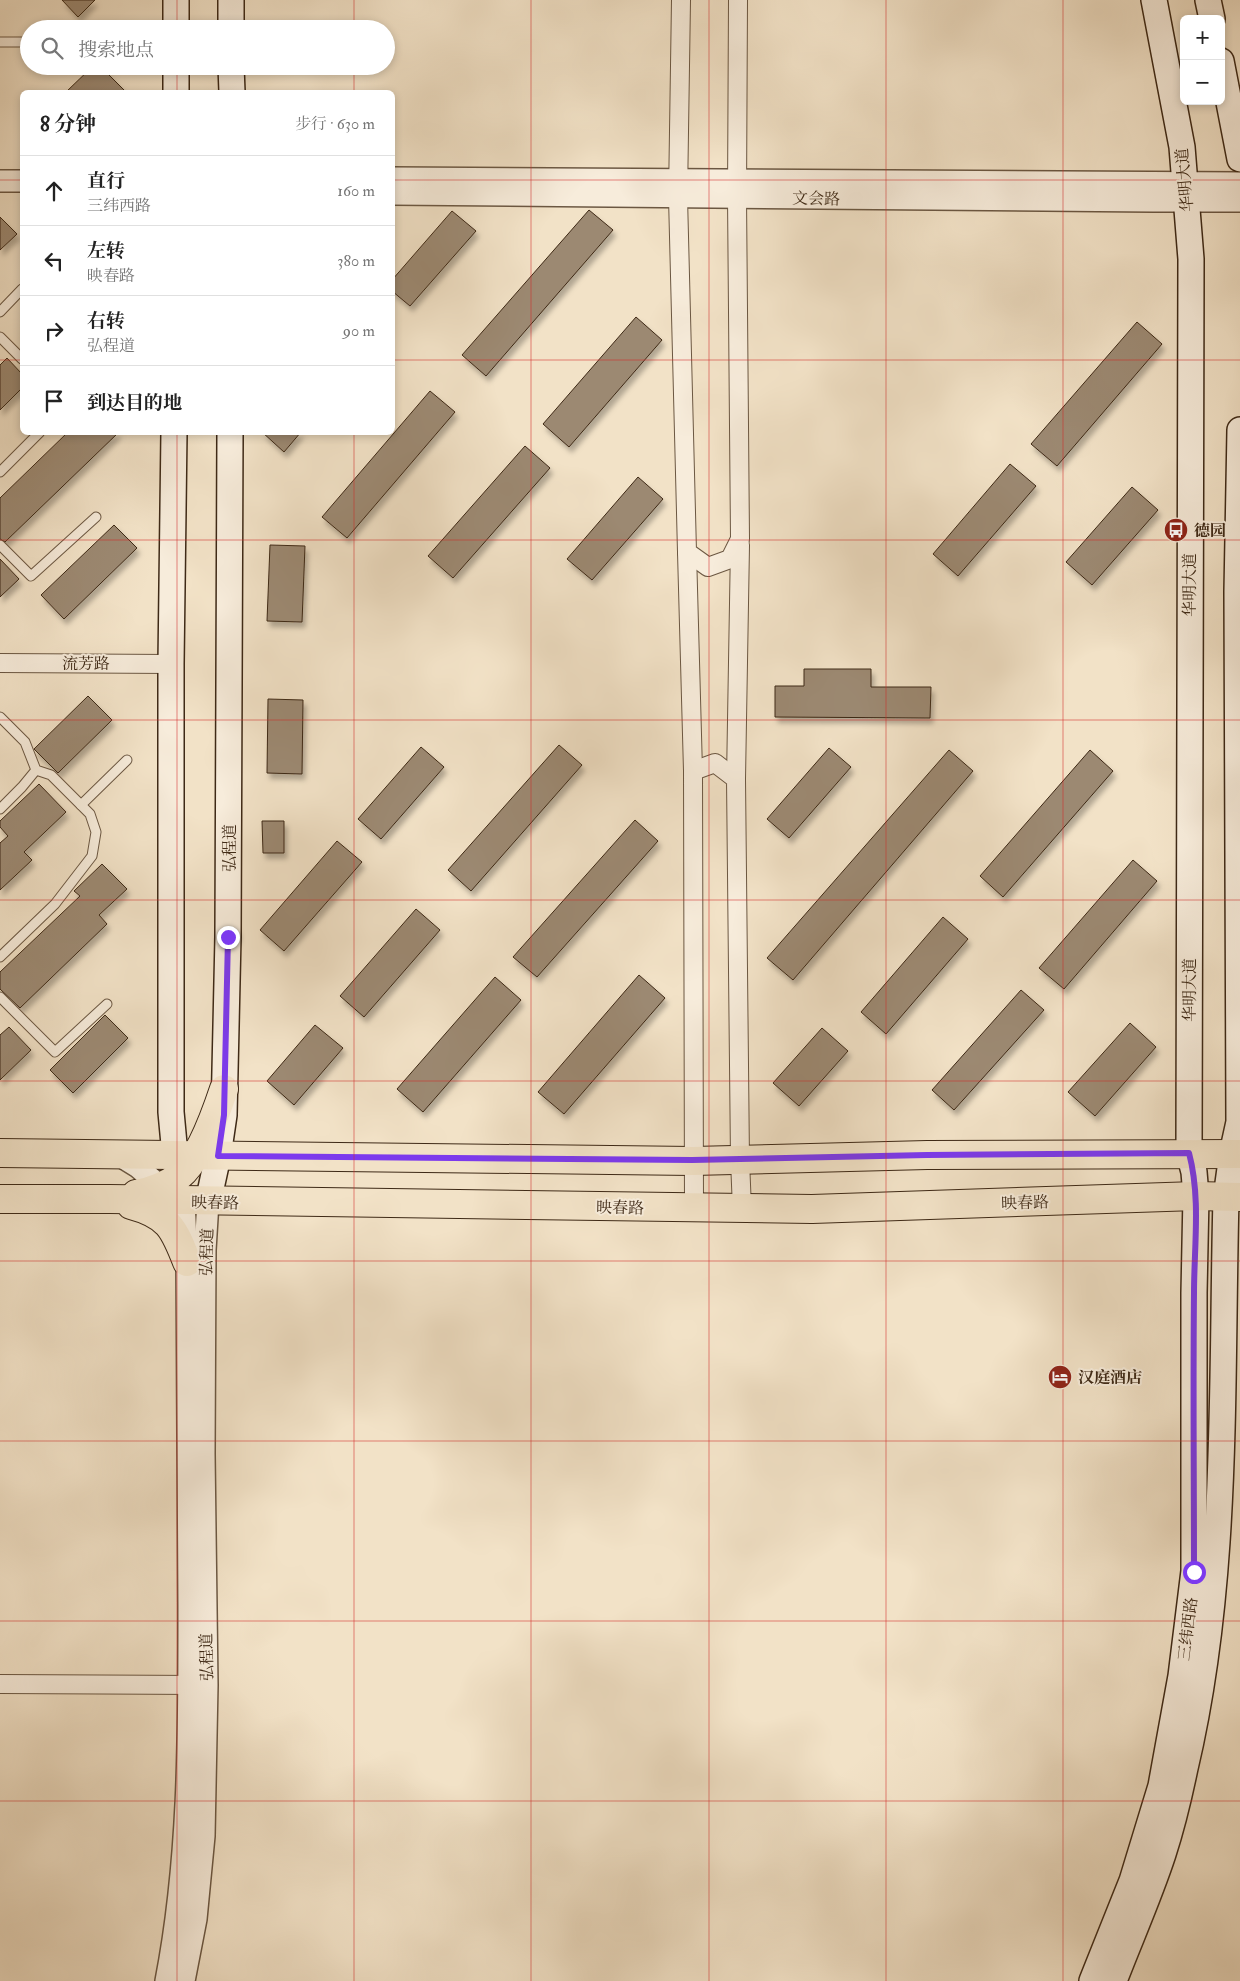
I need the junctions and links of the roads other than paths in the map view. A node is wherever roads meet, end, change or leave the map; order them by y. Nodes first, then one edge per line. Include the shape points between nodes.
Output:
1 (176, 0) edge
2 (231, 0) edge
3 (681, 0) edge
4 (738, 0) edge
5 (1154, 0) edge
6 (1208, 0) edge
7 (1211, 15) edge
8 (176, 20) edge
9 (231, 20) edge
10 (0, 42) edge
11 (20, 42) edge
12 (176, 75) edge
13 (231, 75) edge
14 (1225, 82) edge
15 (176, 90) edge
16 (232, 90) edge
17 (1240, 159) edge
18 (395, 178) edge
19 (0, 181) edge
20 (20, 181) edge
21 (1240, 183) edge
22 (678, 188) junction
23 (737, 189) junction
24 (1186, 192) junction
25 (395, 194) edge
26 (1240, 200) edge
27 (20, 291) edge
28 (0, 312) edge
29 (0, 337) edge
30 (20, 356) edge
31 (1240, 430) edge
32 (37, 435) edge
33 (174, 435) edge
34 (230, 435) edge
35 (0, 472) edge
36 (96, 517) dead end
37 (740, 539) junction
38 (0, 544) edge
39 (687, 552) junction
40 (0, 663) edge
41 (171, 664) junction
42 (0, 718) edge
43 (127, 760) dead end
44 (36, 770) junction
45 (693, 771) junction
46 (736, 779) junction
47 (80, 805) junction
48 (0, 809) edge
49 (0, 957) edge
50 (0, 997) edge
51 (107, 1004) dead end
52 (224, 1089) joint
53 (171, 1093) junction
54 (0, 1153) edge
55 (116, 1154) junction
56 (692, 1160) junction
57 (740, 1160) junction
58 (1193, 1174) junction
59 (1234, 1176) edge
60 (187, 1183) junction
61 (0, 1199) edge
62 (110, 1199) junction
63 (694, 1208) junction
64 (742, 1209) junction
65 (196, 1262) junction
66 (0, 1684) edge
67 (198, 1685) junction
68 (166, 1981) edge
69 (184, 1981) edge
70 (1092, 1981) edge
71 (1114, 1981) edge

1 - 8 main road
2 - 9 main road
3 - 22 street
4 - 23 street
5 - 24 main road, 华明大道 via 1182,147
6 - 7 main road
10 - 11 lane
12 - 15 main road
13 - 16 main road
14 - 17 main road
18 - 22 street, 文会路
19 - 20 street
21 - 24 street, 文会路
22 - 23 street, 文会路
22 - 25 street, 文会路
22 - 39 street
23 - 24 street, 文会路
23 - 37 street
24 - 26 street, 文会路
24 - 58 main road, 华明大道 via 1191,259
27 - 28 lane
29 - 30 lane
31 - 59 main road via 1237,592 1239,1122
32 - 35 lane
33 - 41 main road, 弘程道
34 - 52 main road, 弘程道 via 228,937
36 - 38 lane via 32,576
37 - 39 street via 730,559 708,567
37 - 46 street
39 - 45 street
40 - 41 street, 流芳路
41 - 53 main road, 弘程道
42 - 44 lane via 25,742
43 - 47 lane
44 - 47 lane via 51,775
44 - 48 lane
45 - 46 street via 715,763
45 - 56 street
46 - 57 street
47 - 49 lane via 90,814 96,832 92,856 55,904
50 - 51 lane via 55,1052
52 - 60 main road
53 - 55 main road via 164,1122 152,1140 144,1147
53 - 60 main road, 弘程道 via 172,1132
54 - 55 main road, 映春路
55 - 60 main road, 映春路
56 - 57 main road, 映春路
56 - 60 main road, 映春路
56 - 63 street
57 - 58 main road, 映春路 via 927,1155
57 - 64 street
58 - 59 main road, 映春路
58 - 59 main road, 映春路
58 - 64 main road, 映春路 via 822,1209
58 - 70 main road, 三纬西路 via 1194,1572 1181,1676 1161,1786 1132,1881
59 - 71 main road, 三纬西路 via 1215,1580 1202,1677 1186,1767 1163,1854
60 - 62 main road, 映春路
60 - 63 main road, 映春路
60 - 65 street, 弘程道
61 - 62 main road, 映春路
62 - 65 main road via 147,1209 167,1222
63 - 64 main road, 映春路
65 - 67 street, 弘程道
66 - 67 street
67 - 68 street, 弘程道 via 176,1931
67 - 69 street, 弘程道 via 204,1836 196,1920

